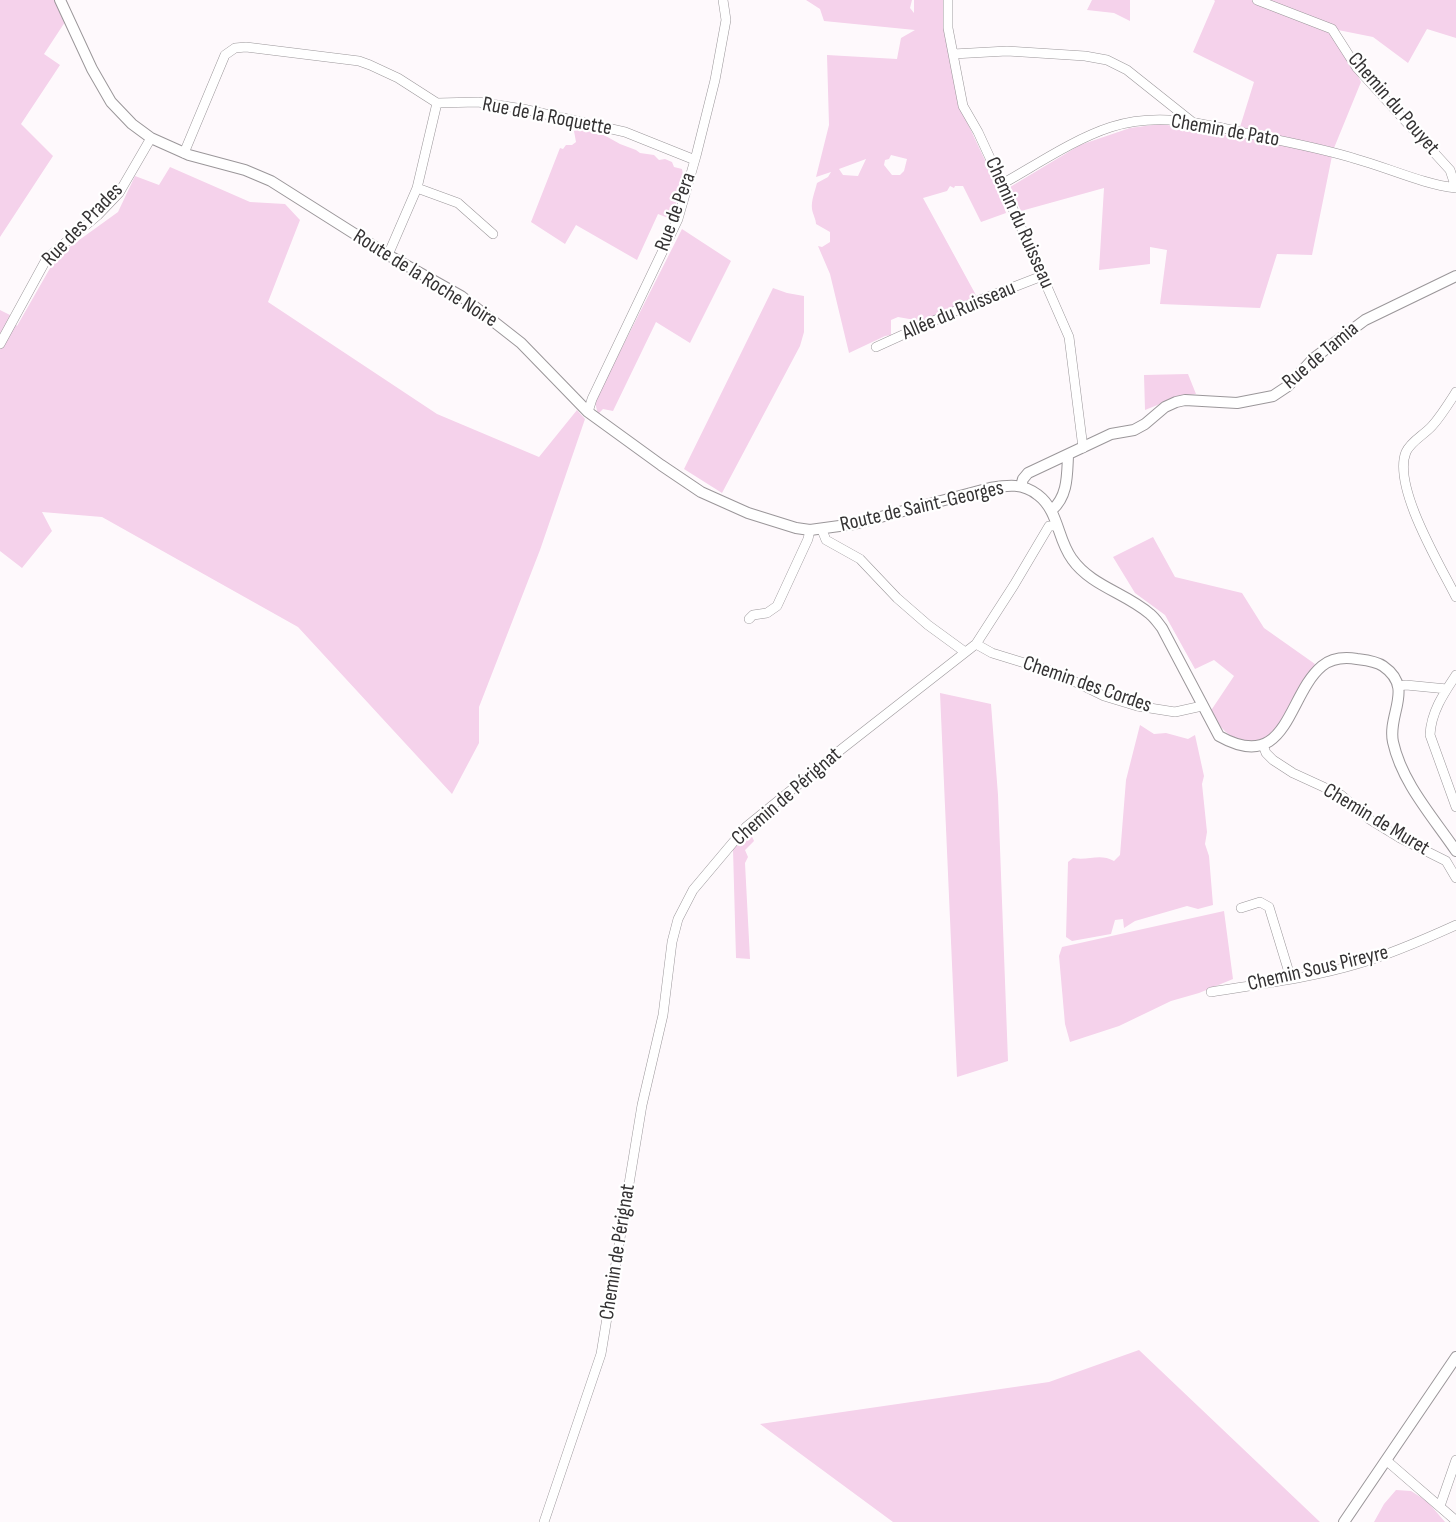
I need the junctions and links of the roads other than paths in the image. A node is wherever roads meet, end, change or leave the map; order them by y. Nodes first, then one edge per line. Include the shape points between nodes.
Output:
1 (60, 0) edge
2 (723, 0) edge
3 (948, 0) edge
4 (1257, 0) edge
5 (953, 54) junction
6 (437, 103) junction
7 (1191, 121) junction
8 (151, 138) junction
9 (184, 153) junction
10 (695, 160) junction
11 (1453, 168) edge
12 (1002, 184) junction
13 (417, 188) junction
14 (1456, 188) edge
15 (493, 234) dead end
16 (388, 255) junction
17 (1042, 276) junction
18 (1456, 276) edge
19 (0, 344) edge
20 (876, 347) dead end
21 (1456, 392) edge
22 (588, 412) junction
23 (1083, 448) junction
24 (1068, 456) junction
25 (1021, 486) junction
26 (1052, 510) junction
27 (1058, 526) junction
28 (810, 530) junction
29 (822, 530) junction
30 (1456, 597) edge
31 (749, 619) dead end
32 (976, 644) junction
33 (965, 652) junction
34 (1456, 675) edge
35 (1398, 686) junction
36 (1447, 689) junction
37 (1202, 706) junction
38 (1263, 745) junction
39 (1456, 807) edge
40 (1456, 852) edge
41 (1456, 878) edge
42 (1241, 908) dead end
43 (1456, 925) edge
44 (1291, 979) junction
45 (1211, 992) dead end
46 (1456, 1357) edge
47 (1456, 1460) edge
48 (1387, 1461) junction
49 (1440, 1506) junction
50 (544, 1522) edge
51 (1344, 1522) edge
52 (1455, 1522) edge

1 - 8 street, Route de la Roche Noire via 111,102
2 - 10 street, Rue de Pera via 726,20
3 - 5 street, Chemin du Ruisseau
4 - 11 street, Chemin du Pouyet via 1332,28 1357,68
5 - 7 street via 1007,51 1107,60 1127,70
5 - 12 street, Chemin du Ruisseau via 963,105
6 - 9 street via 370,64 235,48 225,55
6 - 10 street, Rue de la Roquette via 478,102 533,111 625,132
6 - 13 street
7 - 12 street, Chemin de Pato via 1149,120 1109,128
7 - 14 street, Chemin de Pato via 1329,151 1438,186
8 - 9 street, Route de la Roche Noire
8 - 19 street, Rue des Prades via 119,193 47,258
9 - 16 street, Route de la Roche Noire via 271,181
10 - 22 street, Rue de Pera via 678,219
11 - 14 street, Chemin du Pouyet
12 - 17 street, Chemin du Ruisseau
13 - 15 street via 458,203
13 - 16 street
16 - 22 street, Route de la Roche Noire via 461,296 502,327
17 - 20 street, Allée du Ruisseau
17 - 23 street, Chemin du Ruisseau via 1069,337
18 - 23 street, Rue de Tamia via 1365,320 1314,358 1273,396 1237,403 1176,402 1134,430 1111,434
21 - 30 street via 1432,425 1411,444 1404,464 1409,501
22 - 28 street, Route de la Roche Noire via 701,492 748,513
23 - 24 street, Rue de Tamia
24 - 25 street, Rue de Tamia via 1028,473
24 - 26 street via 1067,484 1059,504
25 - 26 street via 1039,496
25 - 29 street, Route de Saint-Georges via 990,488
26 - 27 street
27 - 32 street, Chemin de Pérignat via 1048,526
27 - 37 street via 1071,558 1084,572 1150,614 1162,628
28 - 29 street, Route de la Roche Noire
28 - 31 street via 777,606
29 - 33 street via 826,540 860,559 905,605
32 - 33 street, Chemin de Pérignat
32 - 37 street, Chemin des Cordes via 1137,706 1175,712
33 - 50 street, Chemin de Pérignat via 746,827 693,890 678,919 663,1015 642,1105 601,1354
34 - 36 street
35 - 36 street
35 - 38 street via 1382,666 1367,660 1332,660 1308,684 1277,734
35 - 40 street via 1400,696 1392,739 1399,761 1411,786
36 - 39 street via 1431,724 1431,735
37 - 38 street via 1219,736 1238,744
38 - 41 street, Chemin de Muret via 1273,760 1293,773 1341,795 1369,819 1446,861
42 - 44 street via 1260,902 1269,907
43 - 44 street, Chemin Sous Pireyre via 1401,950
44 - 45 street, Chemin Sous Pireyre
46 - 48 street
47 - 49 street
48 - 49 street
48 - 51 street
49 - 52 street

